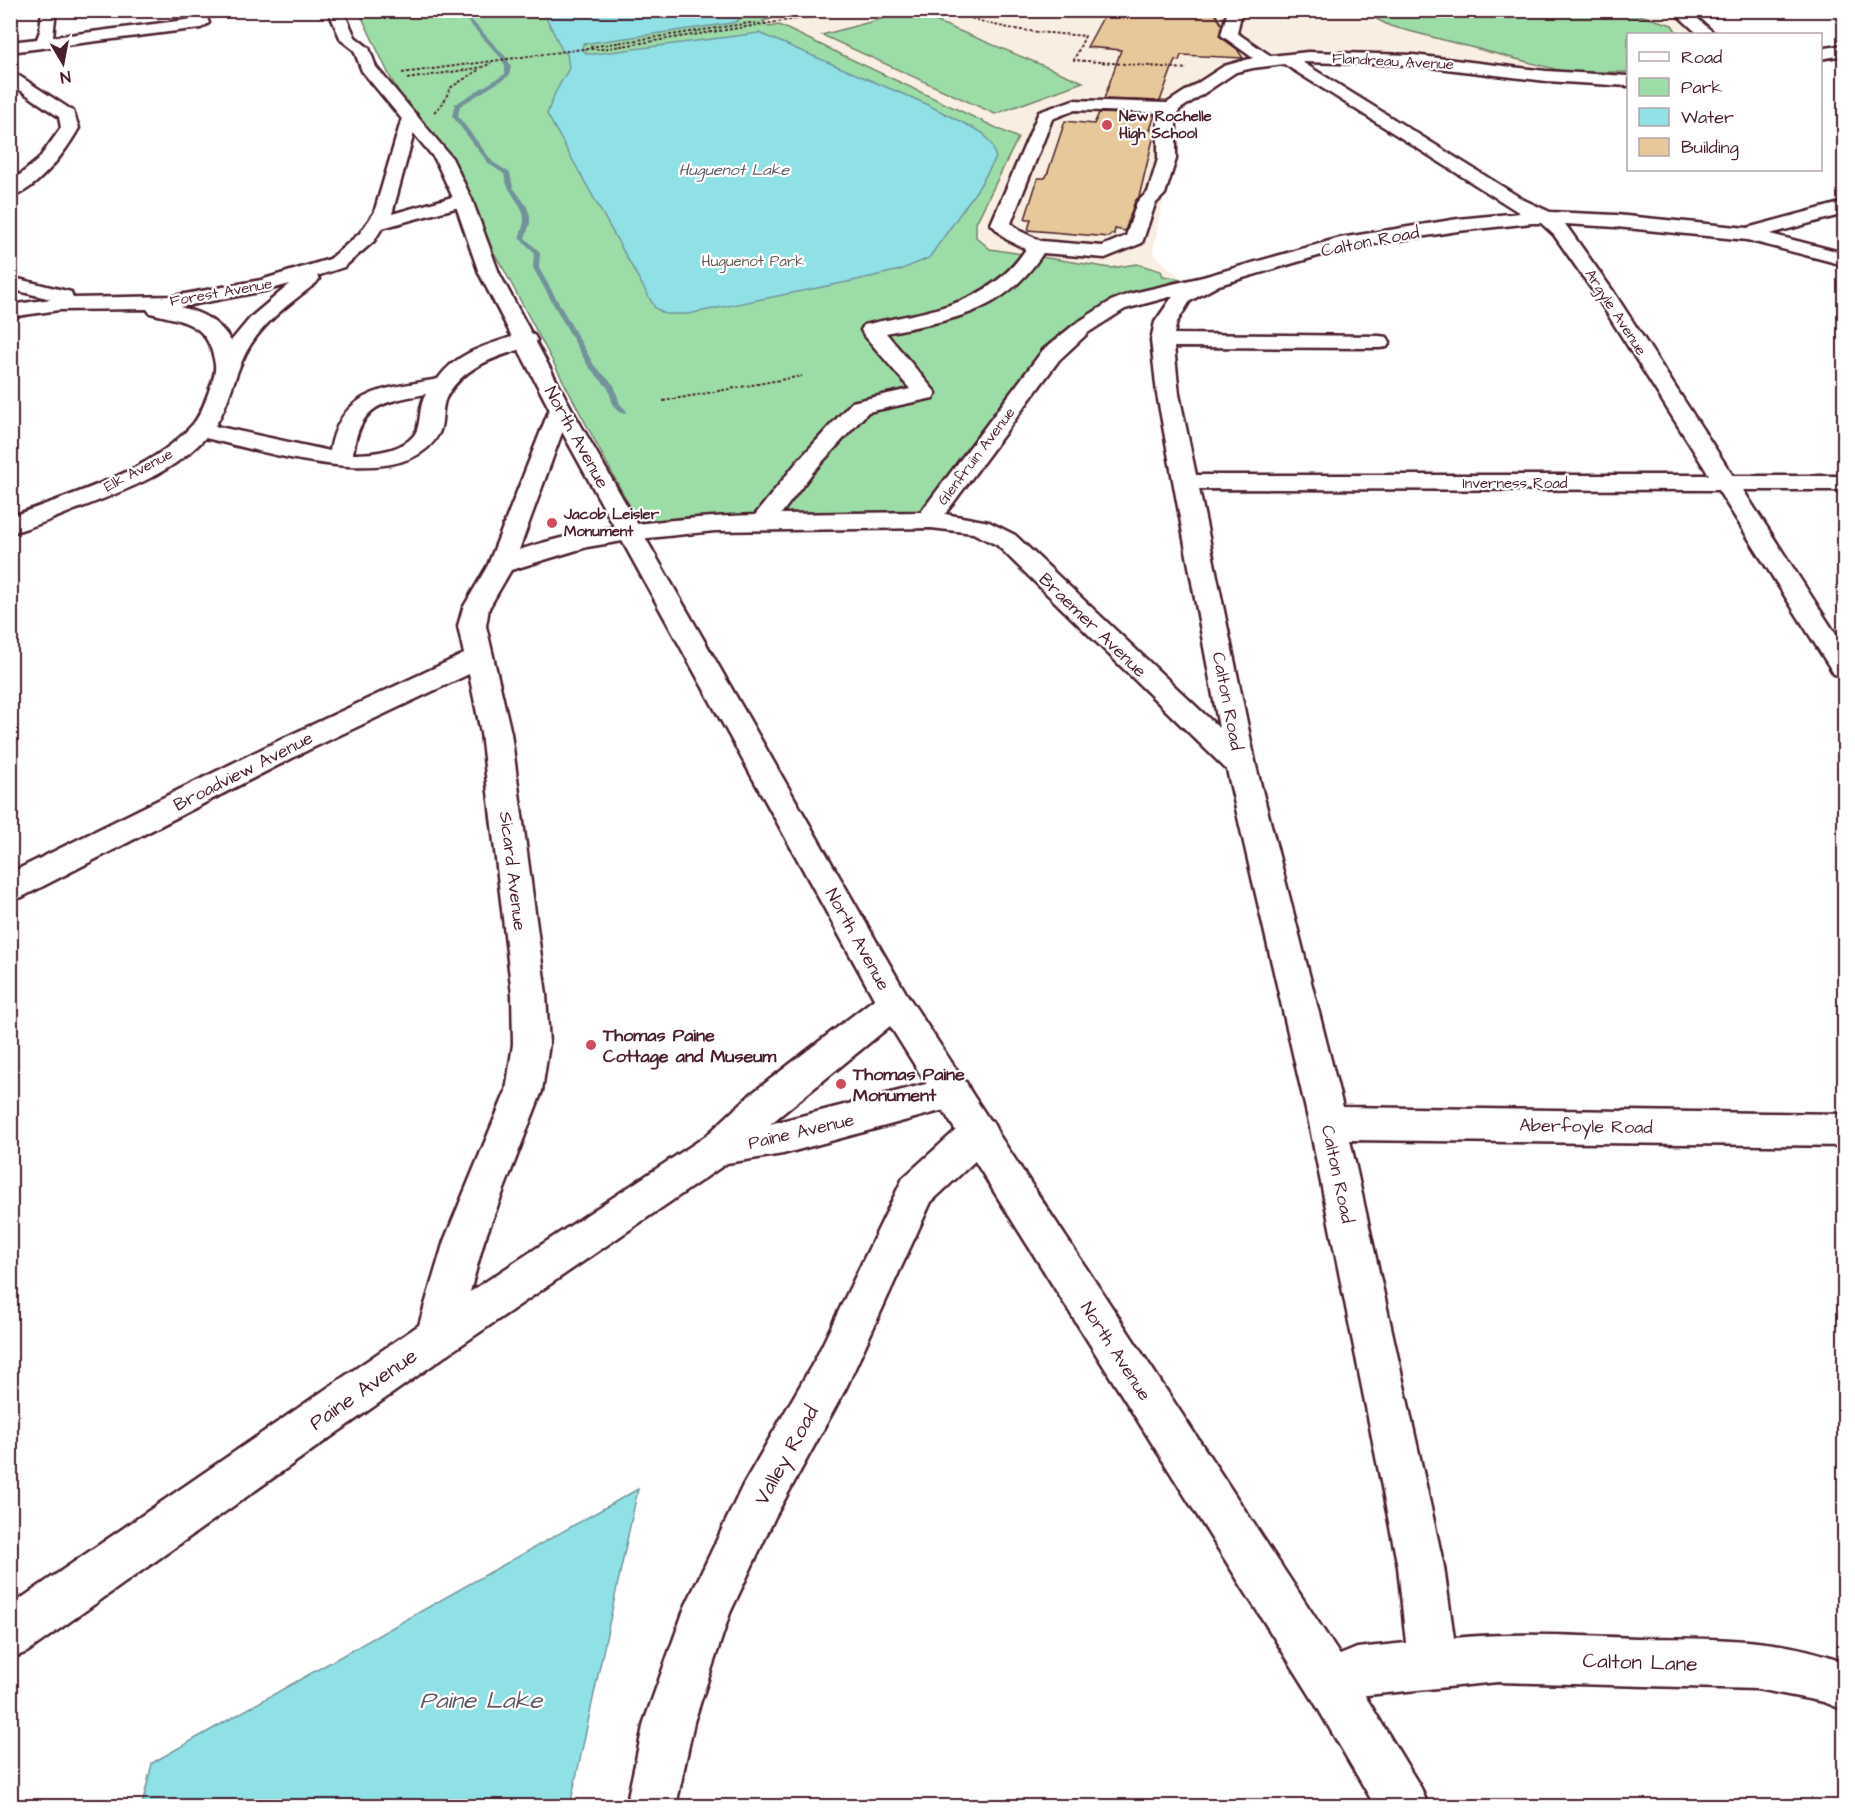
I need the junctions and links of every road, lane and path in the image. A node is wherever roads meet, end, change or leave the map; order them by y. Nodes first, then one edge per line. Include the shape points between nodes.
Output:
1 (49, 10) edge
2 (182, 10) edge
3 (335, 10) edge
4 (351, 10) edge
5 (855, 10) edge
6 (953, 10) edge
7 (1234, 10) edge
8 (1679, 10) edge
9 (1705, 33) edge
10 (43, 43) junction
11 (10, 48) edge
12 (361, 48) junction
13 (1845, 50) edge
14 (1822, 54) edge
15 (516, 58) joint
16 (1277, 60) junction
17 (494, 61) junction
18 (483, 67) junction
19 (1189, 69) dead end
20 (400, 73) dead end
21 (10, 75) edge
22 (404, 80) dead end
23 (1627, 81) edge
24 (1171, 108) junction
25 (422, 115) junction
26 (10, 192) edge
27 (463, 200) junction
28 (1845, 208) edge
29 (1547, 218) junction
30 (377, 224) junction
31 (1747, 234) junction
32 (1037, 247) junction
33 (1845, 258) edge
34 (337, 263) junction
35 (1212, 281) junction
36 (10, 283) edge
37 (111, 303) junction
38 (10, 311) edge
39 (526, 340) junction
40 (1162, 340) junction
41 (1379, 342) dead end
42 (227, 371) junction
43 (802, 376) dead end
44 (444, 384) junction
45 (663, 401) dead end
46 (560, 408) junction
47 (200, 430) junction
48 (341, 459) junction
49 (1185, 482) junction
50 (1725, 483) junction
51 (1845, 483) edge
52 (928, 520) junction
53 (762, 522) junction
54 (10, 526) edge
55 (629, 531) junction
56 (501, 565) junction
57 (478, 659) junction
58 (1845, 668) edge
59 (1241, 766) junction
60 (10, 888) edge
61 (894, 1003) junction
62 (953, 1093) junction
63 (1328, 1123) junction
64 (1845, 1130) edge
65 (979, 1133) junction
66 (719, 1148) junction
67 (436, 1338) junction
68 (10, 1635) edge
69 (1434, 1664) junction
70 (1330, 1683) junction
71 (1845, 1686) edge
72 (651, 1806) edge
73 (1403, 1806) edge

1 - 10 street
2 - 10 street via 200,16 201,23
3 - 12 street, North Avenue via 349,40
4 - 12 street, North Avenue via 365,39
5 - 15 path
6 - 19 path via 996,26 1085,36 1074,60
7 - 16 street, Argyle Avenue via 1229,35
8 - 9 street
10 - 11 street
12 - 25 street, North Avenue via 368,68
13 - 14 street
15 - 17 path
16 - 23 street, Flandreau Avenue via 1413,60 1546,76
16 - 24 street, Flandreau Avenue via 1230,69
16 - 29 street, Argyle Avenue via 1517,204
17 - 18 path
17 - 20 path
18 - 22 path
18 - 25 path via 450,88 444,102
21 - 26 street via 67,115 70,128 53,155
24 - 32 street via 1167,159 1156,194 1146,202 1135,239 1105,252
24 - 32 street via 1073,105 1045,116 1001,224
25 - 27 street, North Avenue
25 - 30 street, Forest Avenue
27 - 30 street
27 - 39 street, North Avenue via 489,273
28 - 31 street
29 - 31 street, Calton Road
29 - 35 street, Calton Road via 1496,220 1341,244
29 - 50 street, Argyle Avenue via 1562,231 1603,291
30 - 34 street, Forest Avenue
31 - 33 street, Calton Road
32 - 53 street via 1022,270 997,292 959,309 872,330 926,393 860,407
34 - 37 street, Forest Avenue via 225,294 174,302
34 - 42 street, Elk Avenue via 284,298 246,335
35 - 40 street, Calton Road via 1182,297 1167,322
35 - 52 street, Glenfruin Avenue via 1136,298 1082,328 1051,355
36 - 37 street via 49,294
37 - 38 street, Forest Avenue via 59,304
37 - 42 street via 161,309 209,326 219,340
39 - 44 street via 477,356
39 - 46 street, North Avenue
40 - 41 street
40 - 49 street, Calton Road
42 - 47 street, Elk Avenue via 222,391
43 - 45 path
44 - 48 street via 381,398 360,408 342,445
44 - 48 street via 434,399 428,432 417,446 391,457
46 - 55 street, North Avenue
46 - 56 street, Sicard Avenue
47 - 48 street
47 - 54 street, Elk Avenue via 155,465
49 - 50 street, Inverness Road
49 - 59 street, Calton Road
50 - 51 street, Inverness Road
50 - 58 street, Argyle Avenue
52 - 53 street, Glenfruin Avenue
52 - 59 street, Braemer Avenue via 980,527 1010,542
53 - 55 street, Glenfruin Avenue
55 - 56 street via 573,542
55 - 61 street, North Avenue
56 - 57 street, Sicard Avenue via 476,608 472,626
57 - 60 street, Broadview Avenue via 296,744
57 - 67 street, Sicard Avenue via 496,733 529,994 531,1044 524,1090 464,1241
59 - 63 street, Calton Road
61 - 62 street, North Avenue
61 - 66 street, Paine Avenue via 764,1105
62 - 65 street, North Avenue
62 - 66 street, Paine Avenue via 783,1138
63 - 64 street, Aberfoyle Road
63 - 69 street, Calton Road via 1421,1567
65 - 70 street, North Avenue
65 - 72 street, Valley Road via 917,1191 831,1373 759,1501 709,1606 669,1722
66 - 67 street, Paine Avenue
67 - 68 street, Paine Avenue
69 - 70 street via 1357,1672
69 - 71 street, Calton Lane via 1498,1658 1757,1665
70 - 73 street, North Avenue

